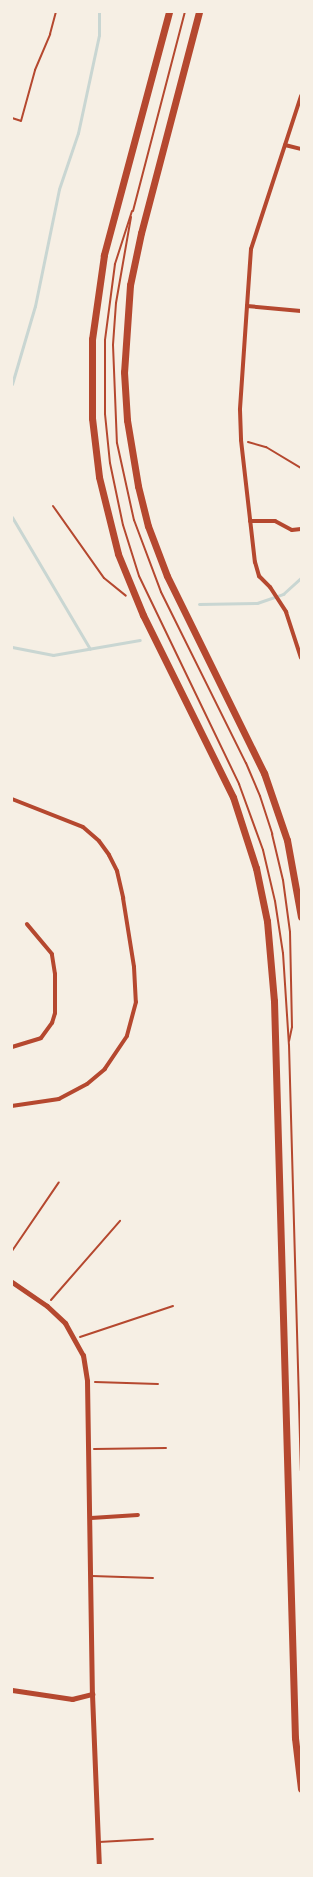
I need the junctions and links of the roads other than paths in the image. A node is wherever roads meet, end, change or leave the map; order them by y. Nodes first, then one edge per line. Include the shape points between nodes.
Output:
1 (169, 12) edge
2 (185, 12) edge
3 (199, 12) edge
4 (301, 96) edge
5 (285, 145) junction
6 (301, 149) edge
7 (132, 211) junction
8 (247, 306) junction
9 (301, 311) edge
10 (250, 521) junction
11 (301, 529) edge
12 (301, 658) edge
13 (12, 799) edge
14 (301, 917) edge
15 (27, 924) dead end
16 (289, 1045) junction
17 (12, 1047) edge
18 (12, 1106) edge
19 (12, 1282) edge
20 (301, 1471) edge
21 (138, 1515) dead end
22 (91, 1518) junction
23 (90, 1576) junction
24 (152, 1578) dead end
25 (12, 1690) edge
26 (92, 1694) junction
27 (301, 1789) edge
28 (153, 1839) dead end
29 (98, 1842) junction
30 (99, 1865) edge

1 - 27 main road via 104,255 92,339 92,418 99,477 118,554 136,598 233,797 256,868 270,942 294,1738
2 - 7 lane
3 - 14 main road via 141,233 130,285 125,364 127,420 138,486 148,526 172,586 264,773 287,840
4 - 5 street
5 - 6 street
5 - 8 street via 251,249
7 - 16 lane via 119,282 114,332 113,392 117,443 134,520 158,585 246,763 272,834 283,880 290,932 292,1027
7 - 16 lane via 115,264 105,340 105,414 114,487 145,590 223,748 261,844 280,934
8 - 9 street
8 - 10 street via 240,410
10 - 11 street via 274,520 292,530
10 - 12 street via 257,572 286,612
13 - 18 street via 83,827 99,841 109,855 117,871 123,898 134,967 136,1002 127,1036 116,1055 98,1075 59,1099
15 - 17 street via 52,954 55,1013 52,1023 41,1038
16 - 20 lane
19 - 22 street via 65,1322 83,1355 87,1381
21 - 22 street
22 - 23 street
23 - 24 lane
23 - 26 street
25 - 26 street via 72,1699
26 - 29 street
28 - 29 lane
29 - 30 street

